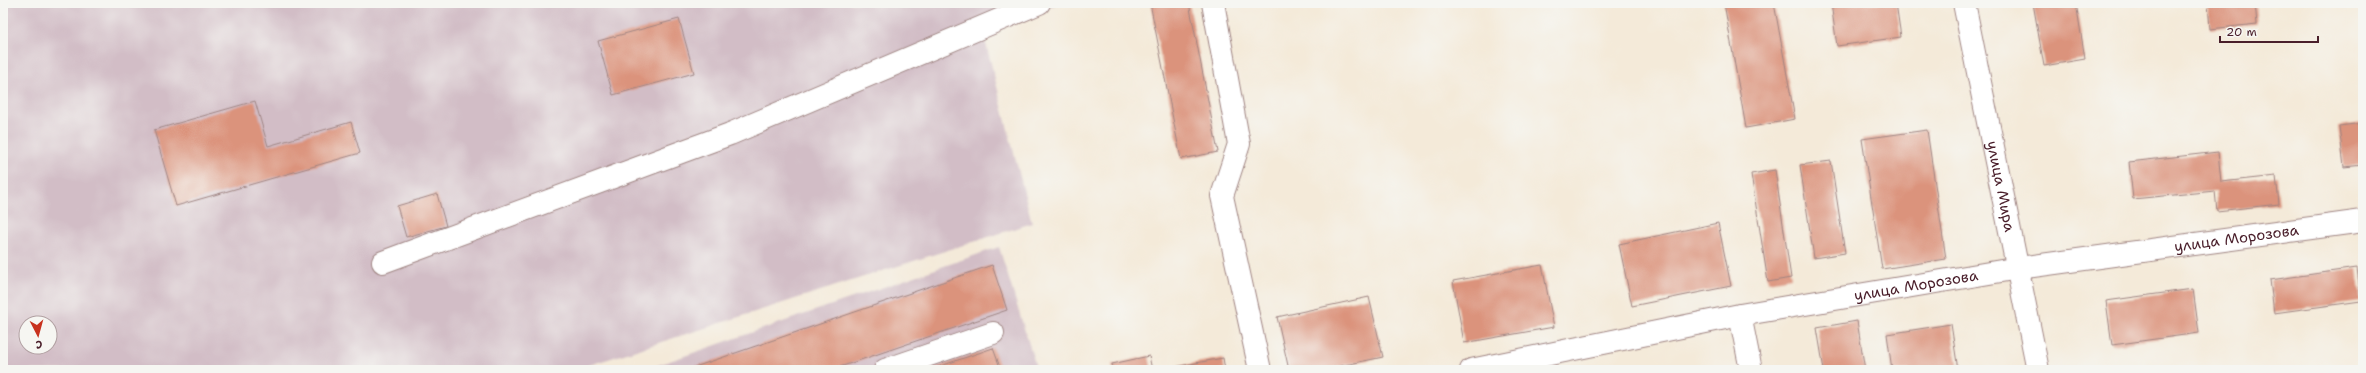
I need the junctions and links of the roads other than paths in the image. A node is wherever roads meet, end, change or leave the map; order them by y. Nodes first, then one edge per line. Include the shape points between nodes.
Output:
1 (1039, 3) edge
2 (1213, 3) edge
3 (1964, 3) edge
4 (2363, 221) edge
5 (383, 262) dead end
6 (2019, 268) junction
7 (1740, 315) junction
8 (993, 334) dead end
9 (885, 370) edge
10 (1260, 370) edge
11 (1472, 370) edge
12 (1751, 370) edge
13 (2038, 370) edge

1 - 5 street via 730,134
2 - 10 street via 1239,144 1222,196
3 - 6 street, улица Мира
4 - 6 street, улица Морозова
6 - 7 street, улица Морозова
6 - 13 street, улица Мира
7 - 11 street, улица Морозова
7 - 12 street
8 - 9 street

